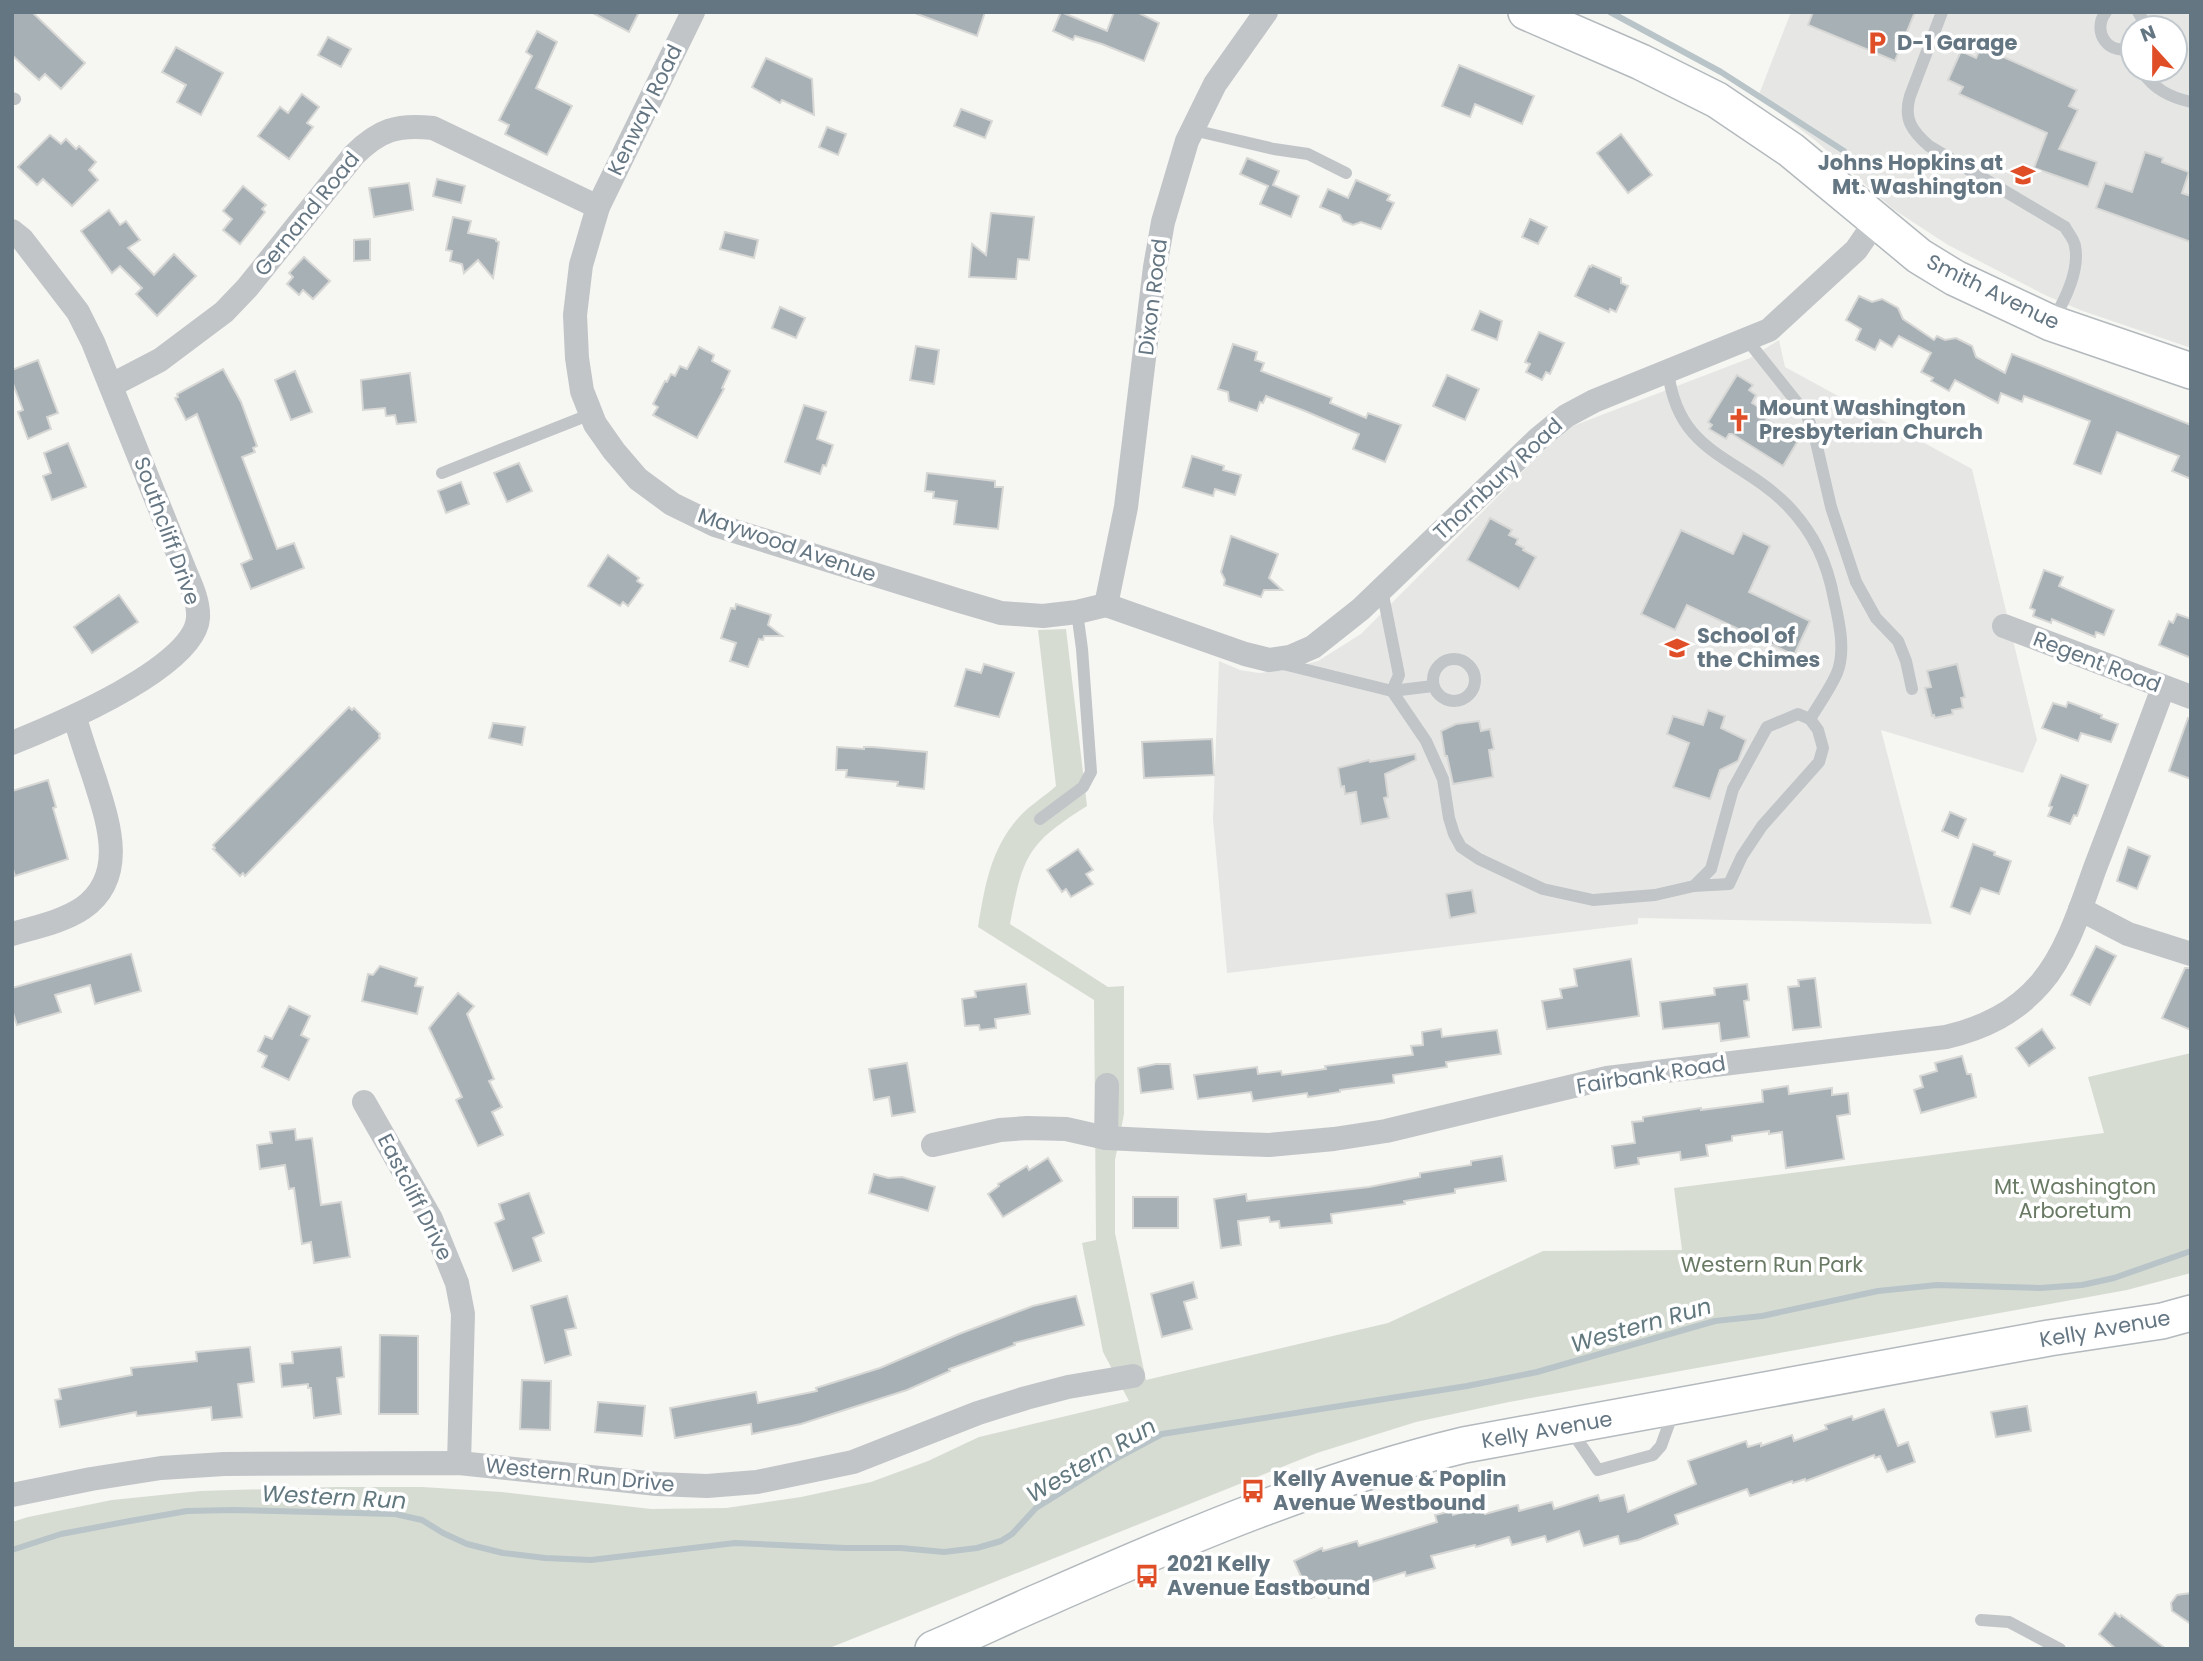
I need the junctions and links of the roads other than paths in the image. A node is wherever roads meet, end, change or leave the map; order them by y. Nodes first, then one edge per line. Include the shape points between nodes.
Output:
1 (693, 12) edge
2 (1266, 12) edge
3 (1942, 12) edge
4 (2106, 12) edge
5 (1547, 16) edge
6 (2119, 50) edge
7 (2151, 84) edge
8 (2191, 102) edge
9 (1193, 130) junction
10 (1346, 173) dead end
11 (598, 207) junction
12 (1876, 221) junction
13 (12, 231) edge
14 (2051, 323) junction
15 (1748, 341) junction
16 (2191, 371) edge
17 (1668, 372) junction
18 (112, 385) junction
19 (591, 414) junction
20 (442, 473) dead end
21 (1382, 588) junction
22 (1106, 605) junction
23 (1077, 612) junction
24 (2004, 626) dead end
25 (1269, 660) junction
26 (1433, 686) dead end
27 (2163, 688) junction
28 (1912, 689) dead end
29 (1392, 691) junction
30 (2191, 697) edge
31 (75, 718) junction
32 (1810, 719) junction
33 (12, 743) edge
34 (1040, 819) dead end
35 (1694, 886) junction
36 (2080, 909) junction
37 (12, 934) edge
38 (2191, 954) edge
39 (1107, 1084) dead end
40 (364, 1102) dead end
41 (1106, 1138) junction
42 (933, 1145) dead end
43 (2191, 1313) edge
44 (1133, 1376) dead end
45 (1675, 1407) junction
46 (1568, 1426) junction
47 (458, 1463) junction
48 (12, 1495) edge
49 (1981, 1620) dead end
50 (933, 1649) edge
51 (2060, 1649) edge

1 - 11 street, Kenway Road
2 - 9 street, Dixon Road via 1215,84
3 - 14 lane via 1906,108 1909,123 1929,146 2064,227 2075,243 2076,257 2064,299
4 - 6 lane via 2099,28 2102,39
5 - 12 main road, Smith Avenue via 1717,100 1791,150
7 - 8 lane via 2170,97
9 - 10 lane via 1308,154
9 - 22 street, Dixon Road via 1163,222 1126,507
11 - 18 street, Gernand Road via 433,128 411,125 388,130 354,155 224,312 160,360
11 - 19 street, Maywood Avenue via 581,265 575,315 582,391
12 - 14 main road, Smith Avenue via 1955,278
12 - 15 street, Thornbury Road via 1856,250 1788,315
13 - 18 street via 78,312
14 - 16 main road, Smith Avenue
15 - 17 street, Thornbury Road
15 - 28 lane via 1807,415 1856,582 1876,618 1898,641
17 - 21 street, Thornbury Road via 1566,416
17 - 32 lane via 1679,415 1698,441 1787,505 1825,559 1841,649 1838,670
18 - 31 street, Southcliff Drive via 186,571 198,617 190,639 167,660 122,693
19 - 20 lane
19 - 23 street, Maywood Avenue via 638,479 673,504 715,525 1001,612 1043,616
21 - 25 street, Thornbury Road via 1313,647
21 - 29 lane via 1399,675
22 - 23 street, Maywood Avenue
22 - 25 street, Thornbury Road
23 - 34 lane via 1091,772 1083,787
24 - 27 street, Regent Road
25 - 29 lane
26 - 29 lane
27 - 30 street, Regent Road
27 - 36 street, Fairbank Road
29 - 35 lane via 1426,741 1443,779 1454,835 1461,847 1479,859 1543,889 1593,900 1655,895
31 - 33 street, Southcliff Drive
31 - 37 street via 109,824 110,864 97,894 83,907
32 - 35 lane via 1798,714 1767,727 1732,789 1711,869
32 - 35 lane via 1823,748 1819,762 1762,826 1729,884
36 - 38 street via 2128,934
36 - 41 street, Fairbank Road via 2054,965 2021,1003 1998,1020 1946,1037 1607,1078 1335,1139 1269,1145
39 - 41 street
40 - 47 street, Eastcliff Drive via 431,1219 457,1283 463,1314
41 - 42 street, Fairbank Road via 1066,1129 1027,1128
43 - 45 main road, Kelly Avenue
44 - 47 street, Western Run Drive via 1026,1398 853,1462 757,1482 657,1484
45 - 46 main road, Kelly Avenue
45 - 46 lane via 1661,1446 1653,1455 1598,1470
46 - 50 main road, Kelly Avenue via 1464,1446 1346,1478 1142,1558
47 - 48 street, Western Run Drive via 161,1468
49 - 51 lane via 2009,1622

